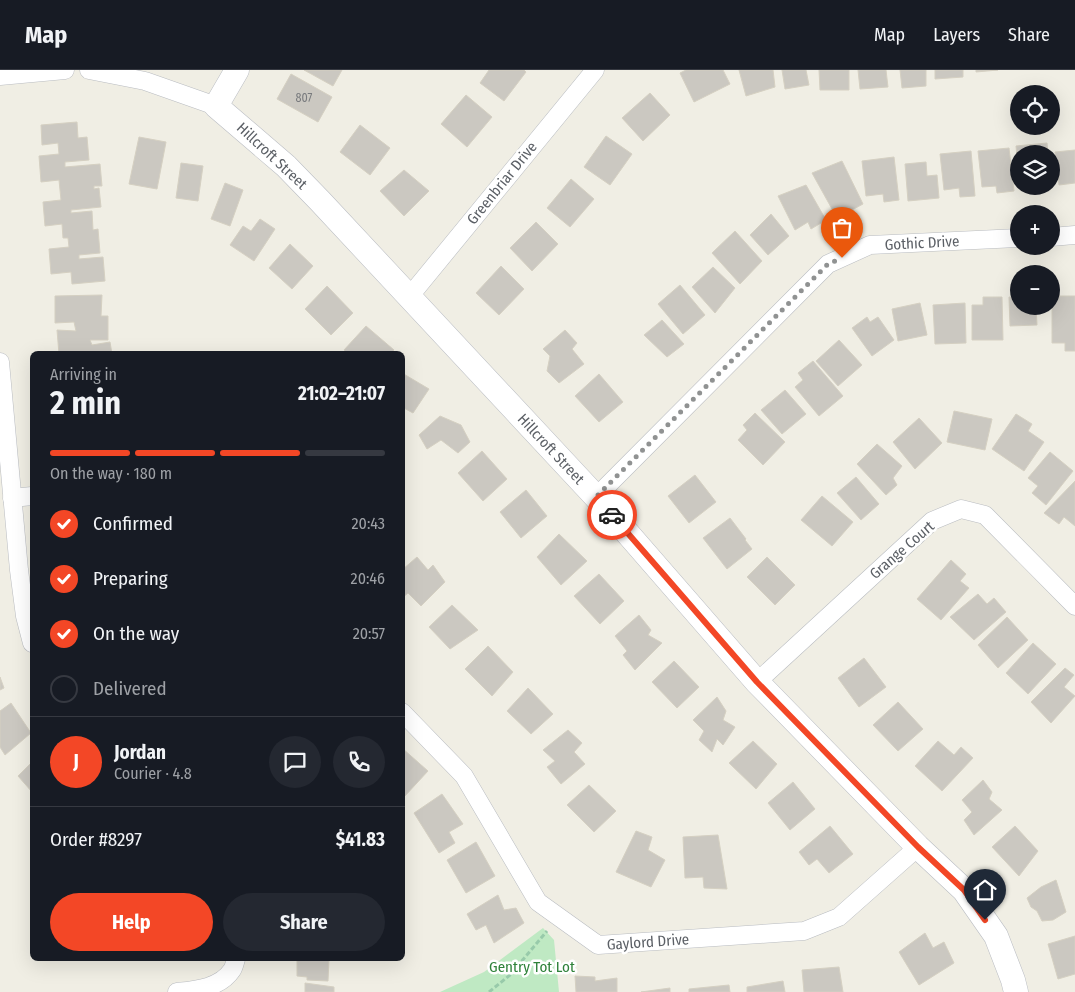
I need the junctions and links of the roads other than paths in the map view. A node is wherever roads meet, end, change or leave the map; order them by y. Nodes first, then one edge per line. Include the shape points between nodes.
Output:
1 (65, 70) edge
2 (89, 70) edge
3 (237, 70) edge
4 (595, 70) edge
5 (0, 76) edge
6 (216, 106) junction
7 (1075, 236) edge
8 (1060, 237) edge
9 (1010, 238) edge
10 (409, 296) junction
11 (0, 362) edge
12 (30, 496) edge
13 (596, 497) junction
14 (12, 498) junction
15 (1075, 606) edge
16 (30, 635) edge
17 (757, 682) junction
18 (405, 715) edge
19 (918, 847) junction
20 (235, 961) edge
21 (177, 992) edge
22 (1016, 992) edge

1 - 5 street
2 - 6 street via 145,81
3 - 6 street
4 - 10 street, Greenbriar Drive
6 - 10 street, Hillcroft Street via 286,166
7 - 8 street
9 - 13 street, Gothic Drive via 870,245 828,264
10 - 13 street, Hillcroft Street
11 - 14 street
12 - 14 street
13 - 17 street, Hillcroft Street
14 - 16 street
15 - 17 street, Grange Court via 985,515 960,509 932,521
17 - 19 street, Hillcroft Street
18 - 19 street, Gaylord Drive via 464,776 538,902 598,945 804,931 839,917
19 - 22 street, Hillcroft Street via 964,890 996,936
20 - 21 street via 232,970 217,983 199,990

